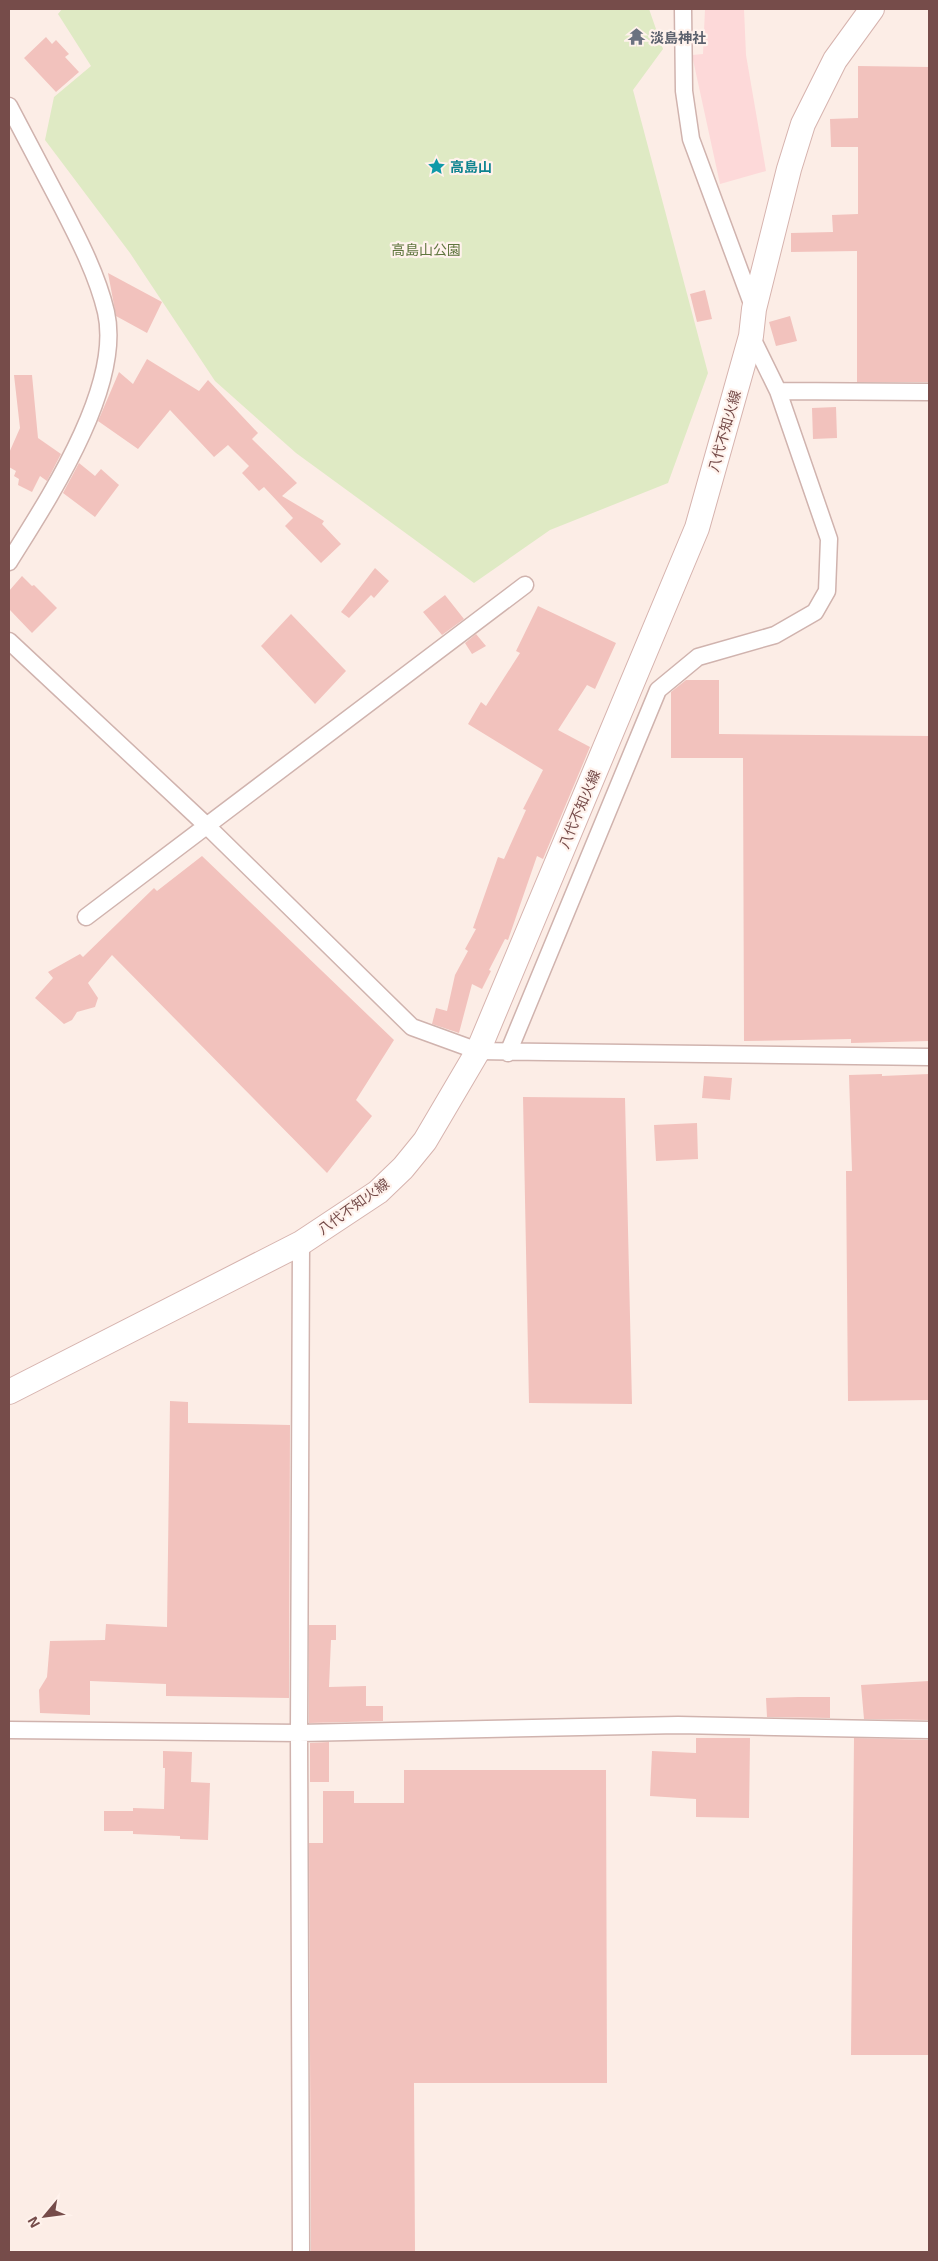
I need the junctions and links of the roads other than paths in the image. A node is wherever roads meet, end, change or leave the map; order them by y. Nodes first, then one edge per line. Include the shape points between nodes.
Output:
1 (683, 9) edge
2 (872, 9) edge
3 (9, 106) edge
4 (754, 309) junction
5 (750, 336) junction
6 (778, 390) junction
7 (929, 392) edge
8 (9, 562) edge
9 (525, 585) dead end
10 (9, 641) edge
11 (206, 825) junction
12 (86, 917) dead end
13 (478, 1051) junction
14 (508, 1053) junction
15 (929, 1057) edge
16 (301, 1243) junction
17 (9, 1392) edge
18 (9, 1730) edge
19 (929, 1730) edge
20 (299, 1733) junction
21 (301, 2252) edge

1 - 4 street via 684,91 691,139
2 - 4 main road, 八代不知火線 via 835,60 803,124
3 - 8 street via 84,250 106,312 108,334 104,369 91,412 51,495
4 - 5 main road, 八代不知火線
5 - 6 street
5 - 13 main road, 八代不知火線 via 697,528
6 - 7 street
6 - 14 street via 829,539 827,590 815,612 775,635 698,657 658,690
9 - 11 street
10 - 11 street
11 - 12 street
11 - 13 street via 412,1027
13 - 14 street
13 - 16 main road, 八代不知火線 via 425,1141 404,1168 378,1192
14 - 15 street
16 - 17 main road, 八代不知火線
16 - 20 street
18 - 20 street
19 - 20 street via 678,1725
20 - 21 street

